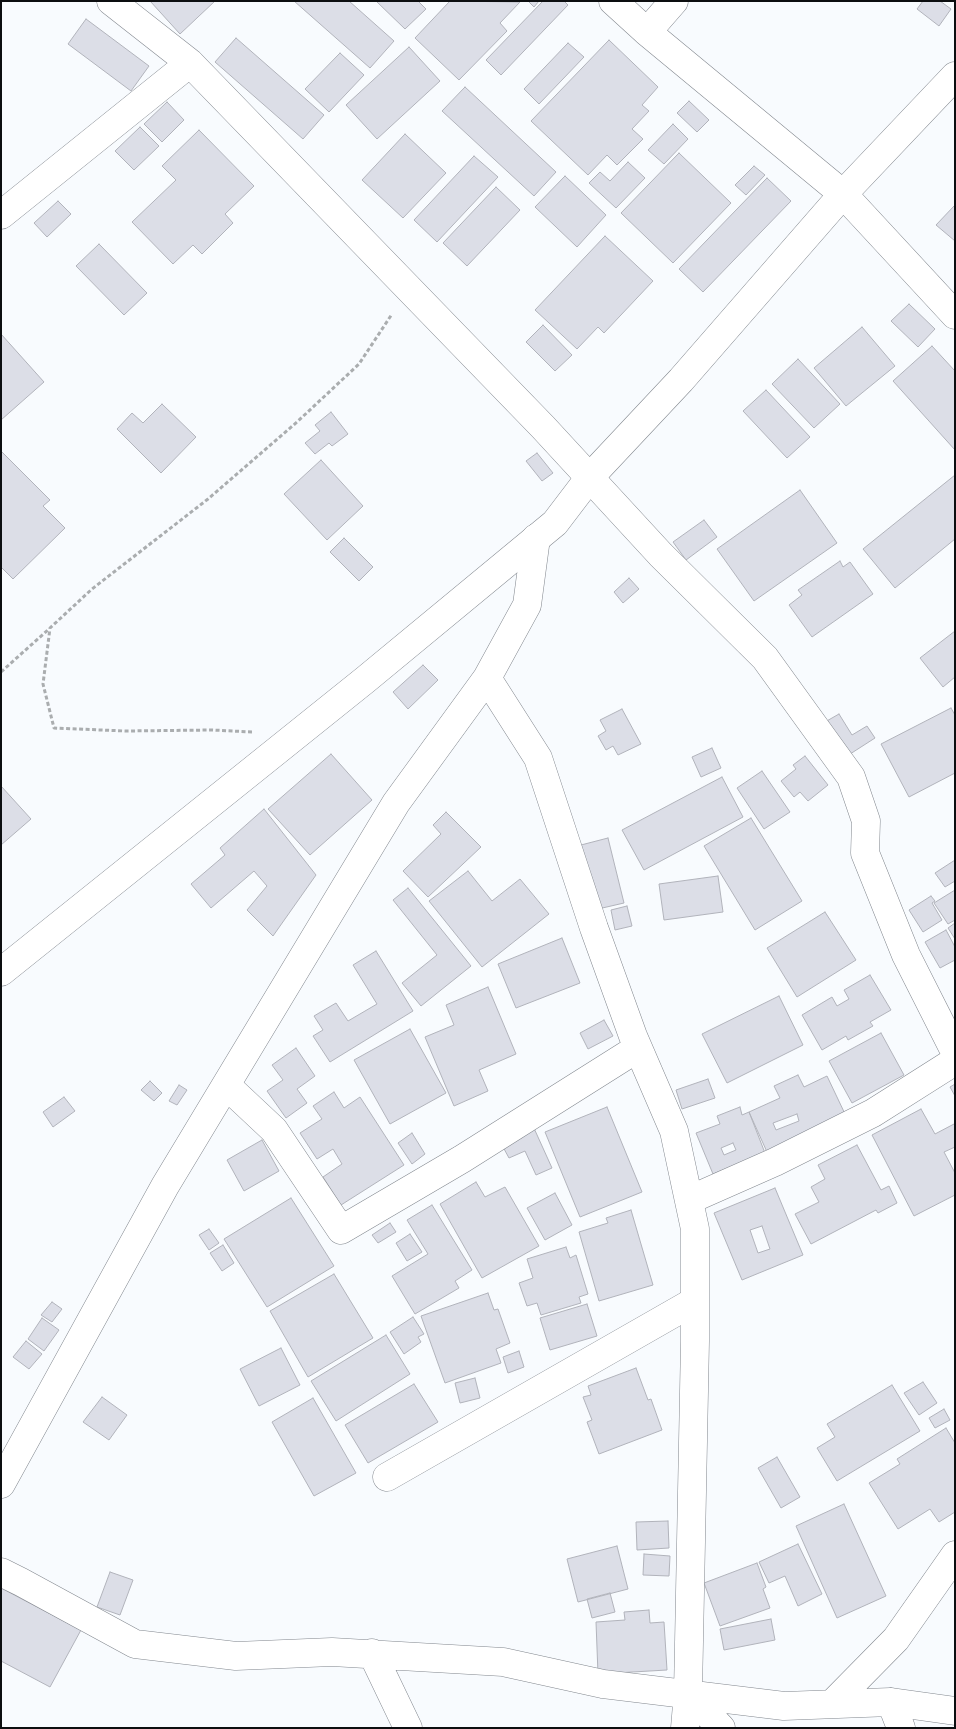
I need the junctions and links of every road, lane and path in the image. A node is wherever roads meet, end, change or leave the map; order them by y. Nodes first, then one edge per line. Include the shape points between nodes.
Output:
1 (111, 1) edge
2 (613, 1) edge
3 (674, 1) edge
4 (647, 32) junction
5 (190, 63) junction
6 (955, 76) edge
7 (843, 194) junction
8 (1, 215) edge
9 (409, 289) junction
10 (955, 315) edge
11 (590, 477) junction
12 (536, 538) junction
13 (50, 628) junction
14 (1, 672) edge
15 (487, 678) junction
16 (296, 735) junction
17 (1, 972) edge
18 (638, 1048) junction
19 (955, 1052) edge
20 (955, 1061) edge
21 (226, 1085) junction
22 (689, 1200) junction
23 (695, 1301) junction
24 (387, 1477) dead end
25 (1, 1484) edge
26 (955, 1555) edge
27 (1, 1572) edge
28 (372, 1653) junction
29 (688, 1693) junction
30 (892, 1702) junction
31 (832, 1704) junction
32 (955, 1711) edge
33 (408, 1728) edge
34 (685, 1728) edge
35 (721, 1728) edge
36 (901, 1728) edge

1 - 5 street
2 - 4 street
3 - 4 street
4 - 7 street
5 - 8 street
5 - 9 street
6 - 7 street
7 - 10 street
7 - 11 street via 681,380
9 - 11 street
9 - 13 path via 359,364 223,486 92,590
11 - 12 street via 555,523
11 - 19 street via 661,555 765,658 851,777 866,820 865,853 906,955
12 - 15 street via 527,605
12 - 16 street
13 - 14 path
13 - 16 path via 43,684 54,728 212,730
15 - 18 street via 538,758
15 - 21 street via 396,803
16 - 17 street
18 - 21 street via 341,1230 274,1130
18 - 22 street via 674,1131
20 - 22 street via 873,1113
21 - 25 street via 165,1186
22 - 23 street via 695,1228
23 - 24 street
23 - 29 street
26 - 31 street via 896,1639
27 - 28 street via 135,1644 236,1656
28 - 29 street via 503,1662 603,1684
28 - 33 street
29 - 31 street via 784,1706
29 - 34 street
29 - 35 street
30 - 31 street
30 - 32 street
30 - 36 street

